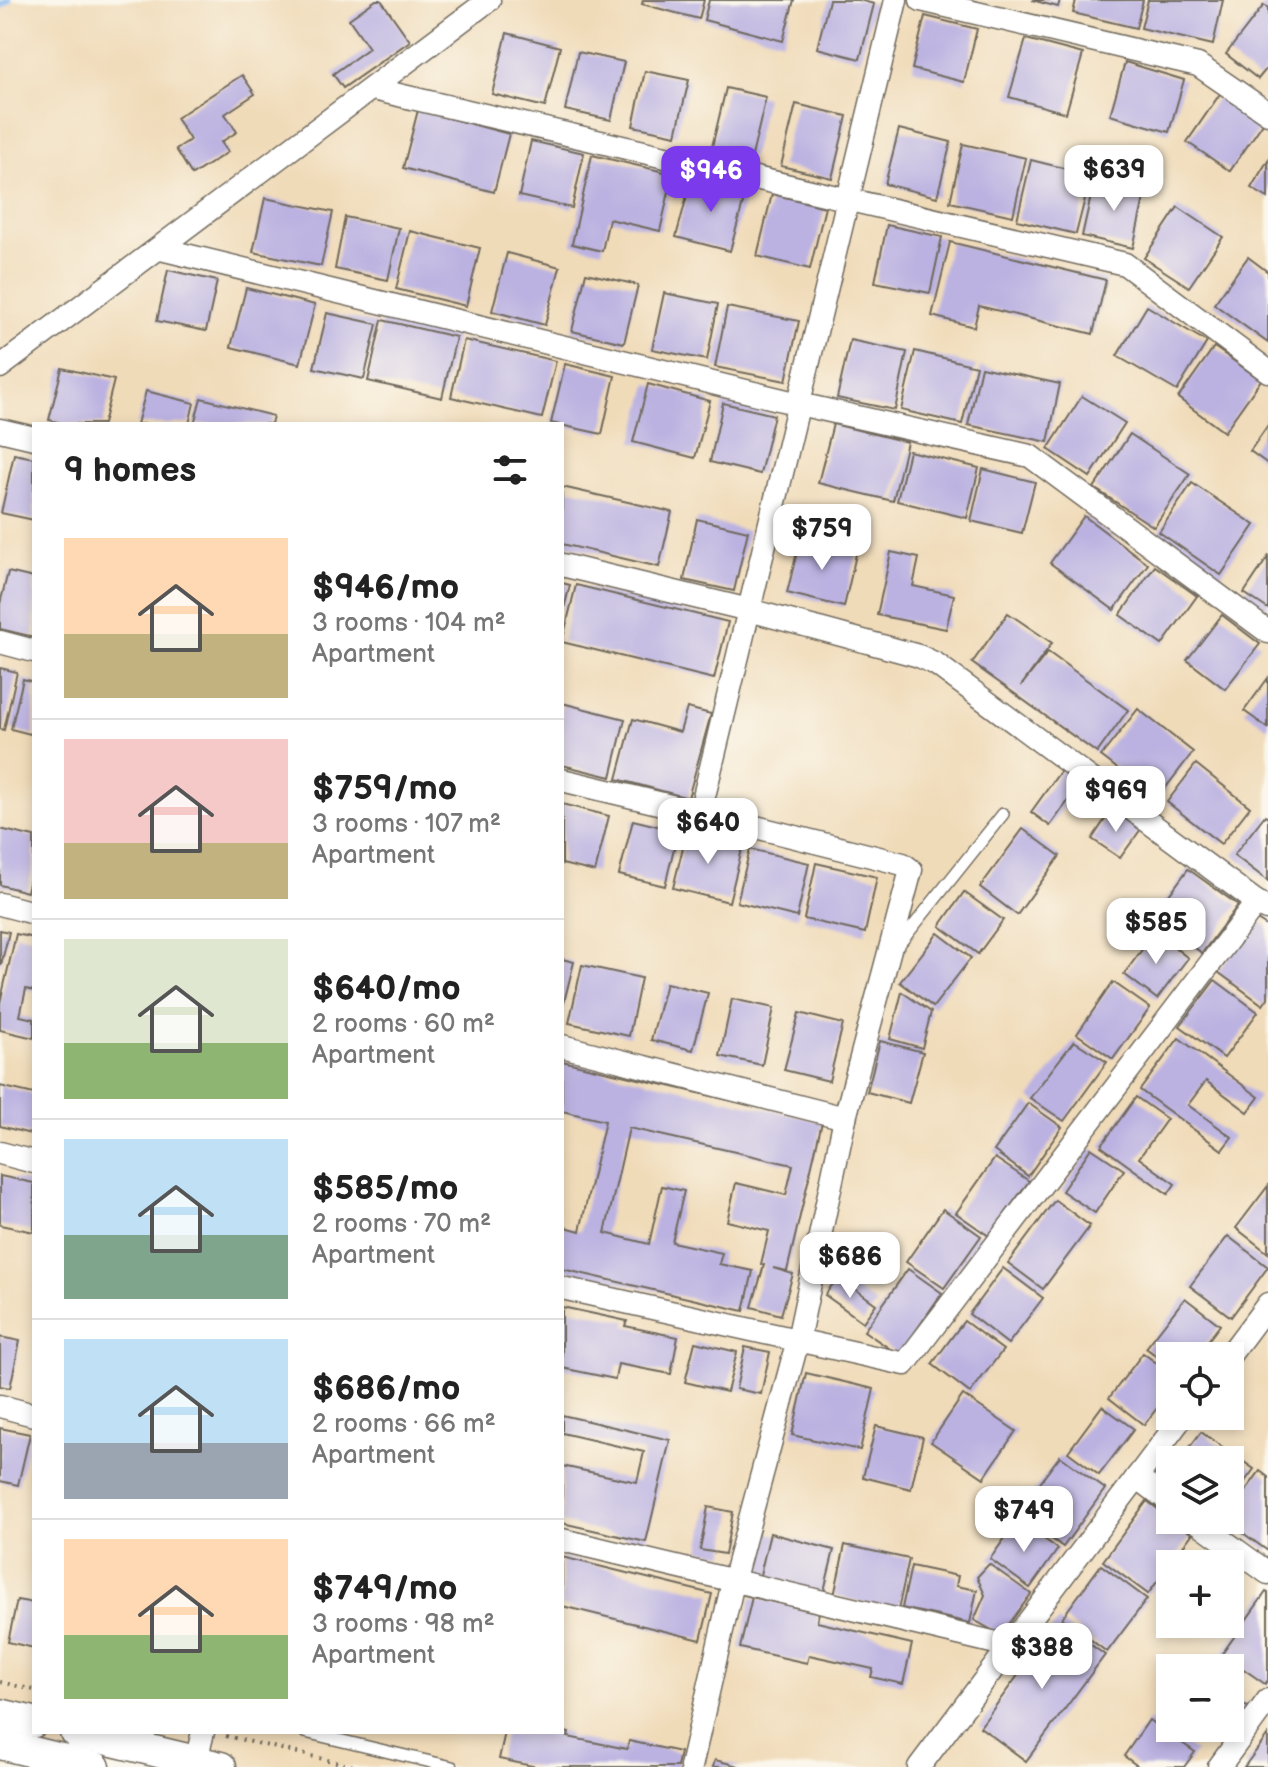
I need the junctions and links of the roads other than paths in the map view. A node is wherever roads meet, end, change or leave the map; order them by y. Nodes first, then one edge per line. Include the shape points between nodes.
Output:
1 (489, 0) edge
2 (896, 0) edge
3 (921, 0) edge
4 (373, 89) junction
5 (1268, 113) edge
6 (848, 198) junction
7 (161, 249) junction
8 (0, 367) edge
9 (1268, 371) edge
10 (799, 404) junction
11 (0, 430) edge
12 (32, 438) edge
13 (564, 565) edge
14 (749, 610) junction
15 (1268, 632) edge
16 (0, 642) edge
17 (32, 650) edge
18 (564, 780) edge
19 (700, 813) junction
20 (1003, 814) dead end
21 (0, 904) edge
22 (1262, 906) edge
23 (32, 912) edge
24 (884, 964) junction
25 (564, 1047) edge
26 (845, 1118) junction
27 (0, 1153) edge
28 (32, 1161) edge
29 (564, 1288) edge
30 (1268, 1304) edge
31 (798, 1340) junction
32 (1240, 1342) edge
33 (0, 1406) edge
34 (32, 1414) edge
35 (1172, 1430) edge
36 (1137, 1477) junction
37 (1156, 1491) edge
38 (1214, 1534) edge
39 (564, 1540) edge
40 (1268, 1573) edge
41 (733, 1582) junction
42 (1009, 1646) junction
43 (1268, 1700) edge
44 (0, 1714) edge
45 (32, 1722) edge
46 (91, 1734) edge
47 (313, 1734) edge
48 (0, 1744) edge
49 (211, 1749) edge
50 (95, 1767) edge
51 (452, 1767) edge
52 (691, 1767) edge
53 (919, 1767) edge
54 (1219, 1767) edge

1 - 4 street
2 - 6 street
3 - 5 street via 1198,65
4 - 6 street
4 - 7 street
6 - 9 street via 1125,264
6 - 10 street
7 - 8 street
7 - 10 street
10 - 14 street
10 - 15 street via 1030,456
11 - 12 street
13 - 14 street
14 - 19 street
14 - 22 street via 936,664
16 - 17 street
18 - 19 street
19 - 24 street via 909,867
20 - 24 lane
21 - 23 street
22 - 31 street via 905,1364
24 - 26 street
25 - 26 street
26 - 31 street
27 - 28 street
29 - 31 street
30 - 32 street
31 - 41 street
33 - 34 street
35 - 36 street
36 - 37 street
36 - 42 street
38 - 40 street
39 - 41 street
41 - 42 street
41 - 52 street
42 - 53 street
43 - 54 street
44 - 45 main road
46 - 49 main road
47 - 51 lane
48 - 50 main road

